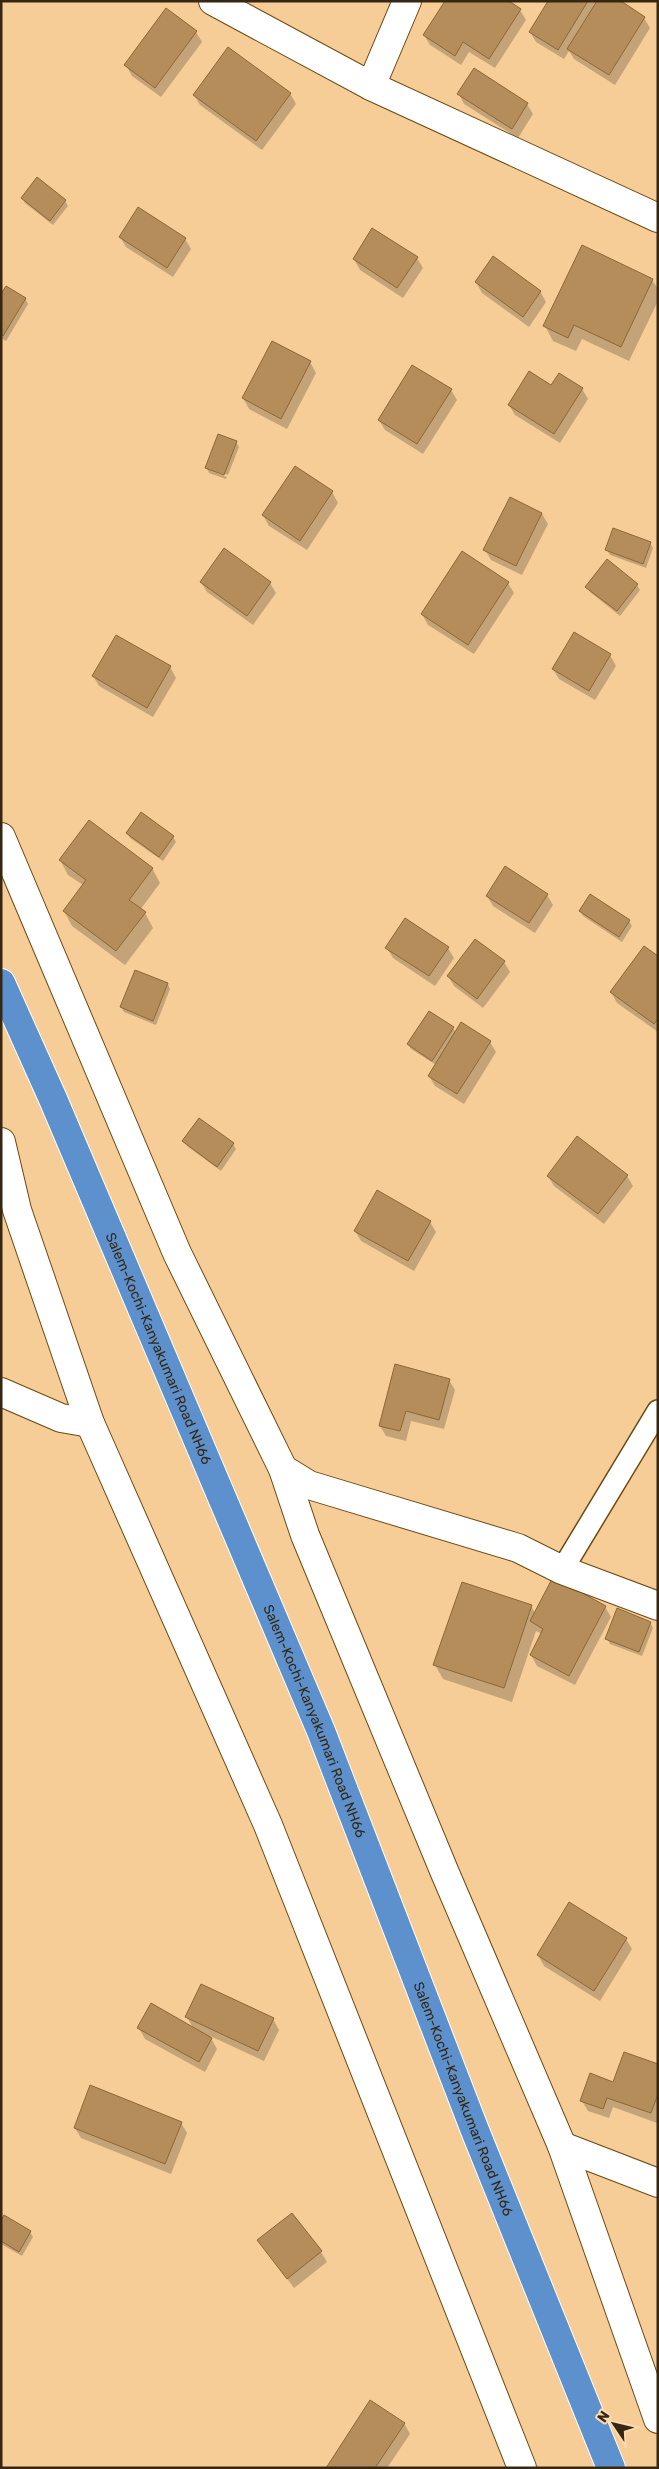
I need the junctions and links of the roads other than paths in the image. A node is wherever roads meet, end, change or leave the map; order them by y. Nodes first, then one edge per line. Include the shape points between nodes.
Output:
1 (213, 1) edge
2 (407, 1) edge
3 (371, 86) junction
4 (658, 218) edge
5 (1, 837) edge
6 (1, 983) edge
7 (1, 1142) edge
8 (1, 1392) edge
9 (658, 1411) edge
10 (90, 1423) junction
11 (283, 1469) junction
12 (562, 1570) junction
13 (658, 1606) edge
14 (562, 2146) junction
15 (658, 2183) edge
16 (658, 2419) edge
17 (522, 2468) edge
18 (611, 2468) edge

1 - 3 street
2 - 3 street
3 - 4 street
5 - 11 street via 177,1253
6 - 18 highway, Salem-Kochi-Kanyakumari Road NH66 via 321,1731
7 - 10 street via 18,1210
8 - 10 street via 60,1418
9 - 12 lane
10 - 17 street via 268,1825
11 - 12 street via 309,1485 518,1548
11 - 14 street via 305,1535
12 - 13 street
14 - 15 street
14 - 16 street

